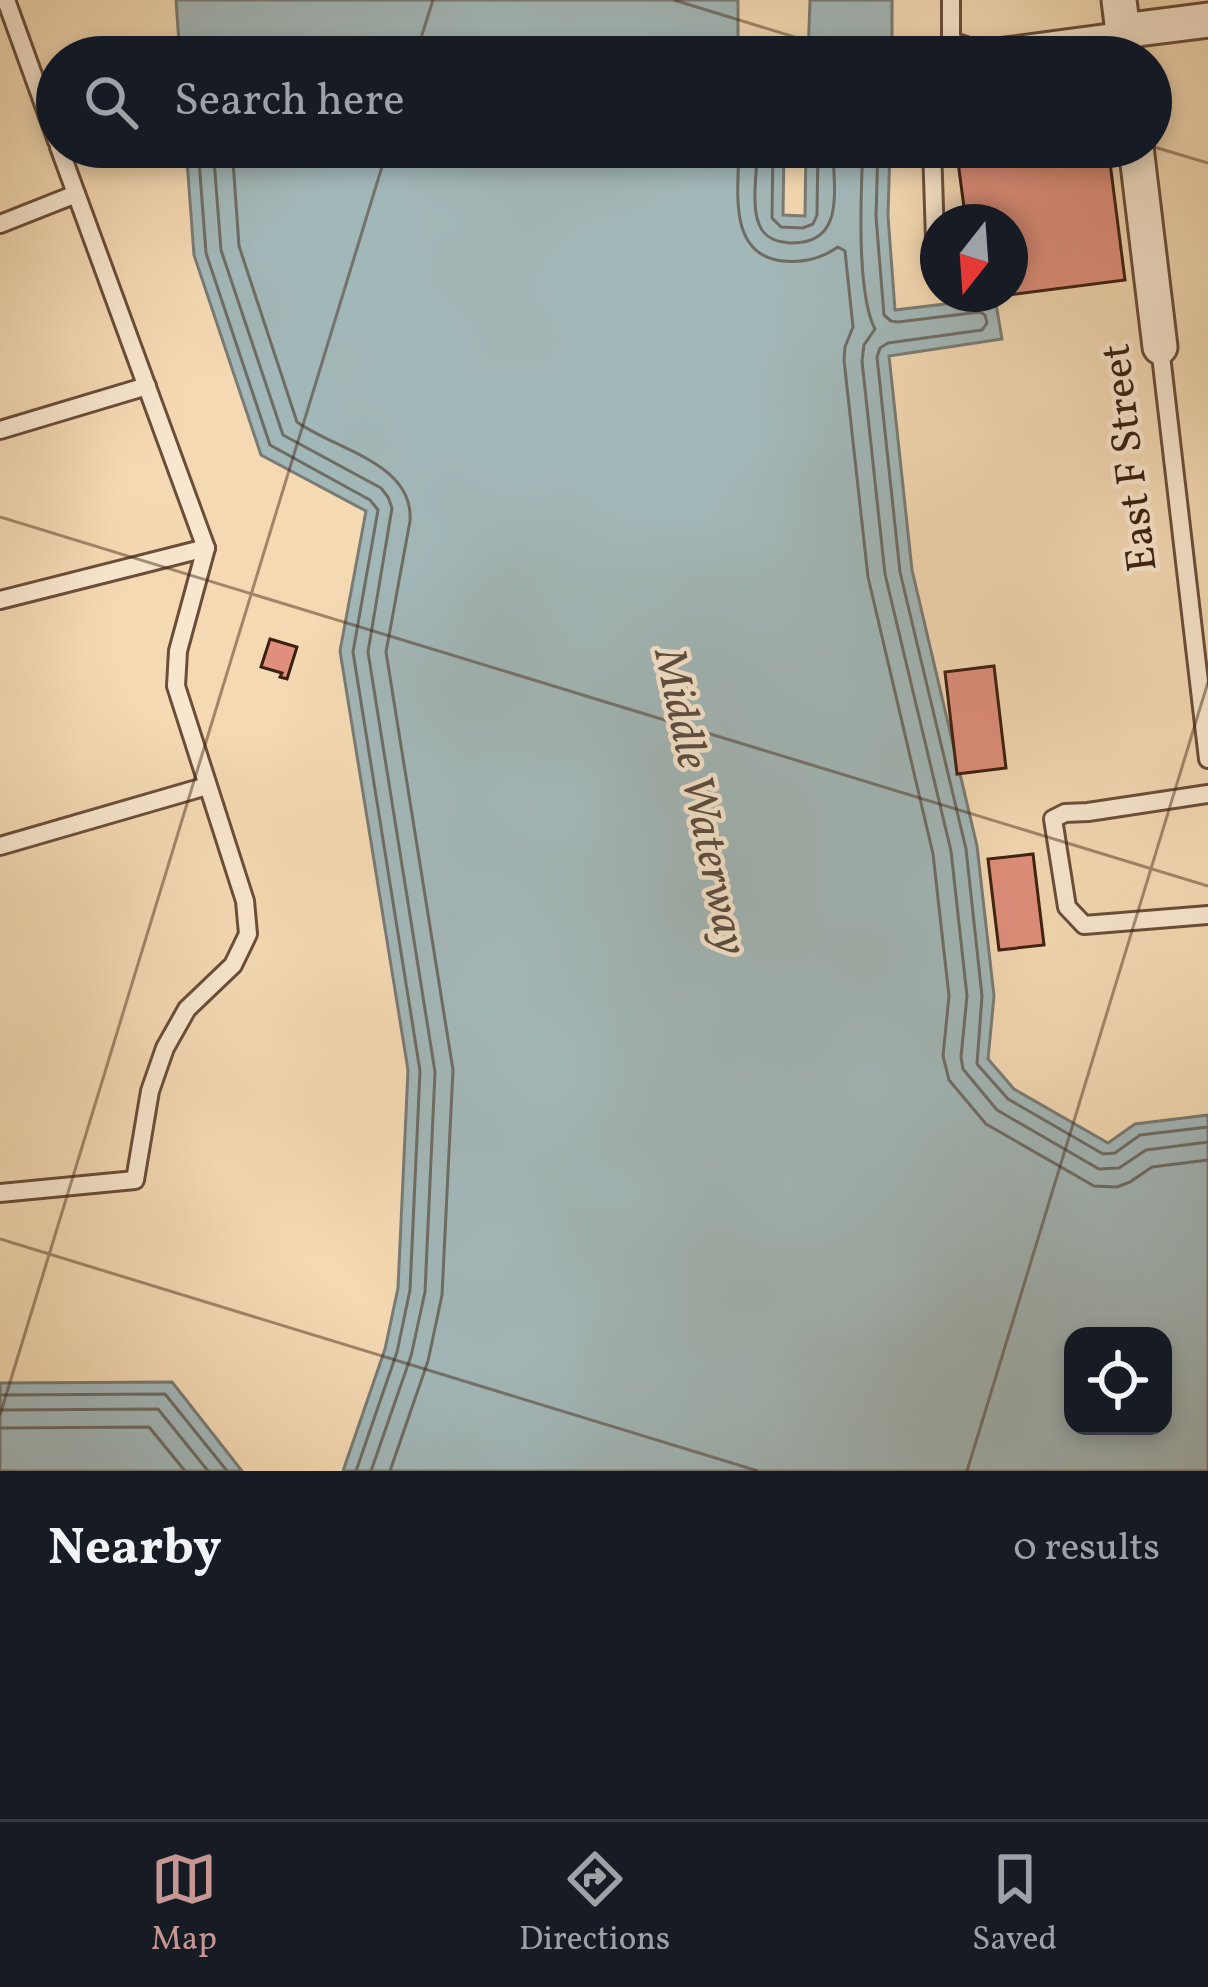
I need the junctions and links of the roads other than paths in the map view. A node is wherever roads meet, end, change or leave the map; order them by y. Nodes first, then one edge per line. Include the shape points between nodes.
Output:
1 (951, 0) edge
2 (4, 2) edge
3 (1208, 20) edge
4 (1122, 29) edge
5 (950, 36) edge
6 (1074, 36) edge
7 (36, 86) edge
8 (67, 168) edge
9 (933, 168) edge
10 (1139, 168) edge
11 (76, 194) junction
12 (934, 204) edge
13 (0, 224) edge
14 (1160, 347) joint
15 (146, 386) junction
16 (0, 430) edge
17 (206, 548) junction
18 (0, 600) edge
19 (1208, 759) edge
20 (207, 786) junction
21 (1208, 794) edge
22 (0, 846) edge
23 (1208, 915) edge
24 (0, 1193) edge

1 - 5 lane
2 - 7 lane
3 - 4 street
4 - 6 lane
8 - 11 lane
9 - 12 lane
10 - 14 street, East F Street
11 - 13 lane
11 - 15 lane
14 - 19 lane, East F Street
15 - 16 lane
15 - 17 lane
17 - 18 lane
17 - 20 lane via 176,686
20 - 22 lane
20 - 24 lane via 248,934 233,965 187,1009 165,1048 135,1180
21 - 23 lane via 1053,819 1067,907 1084,925

